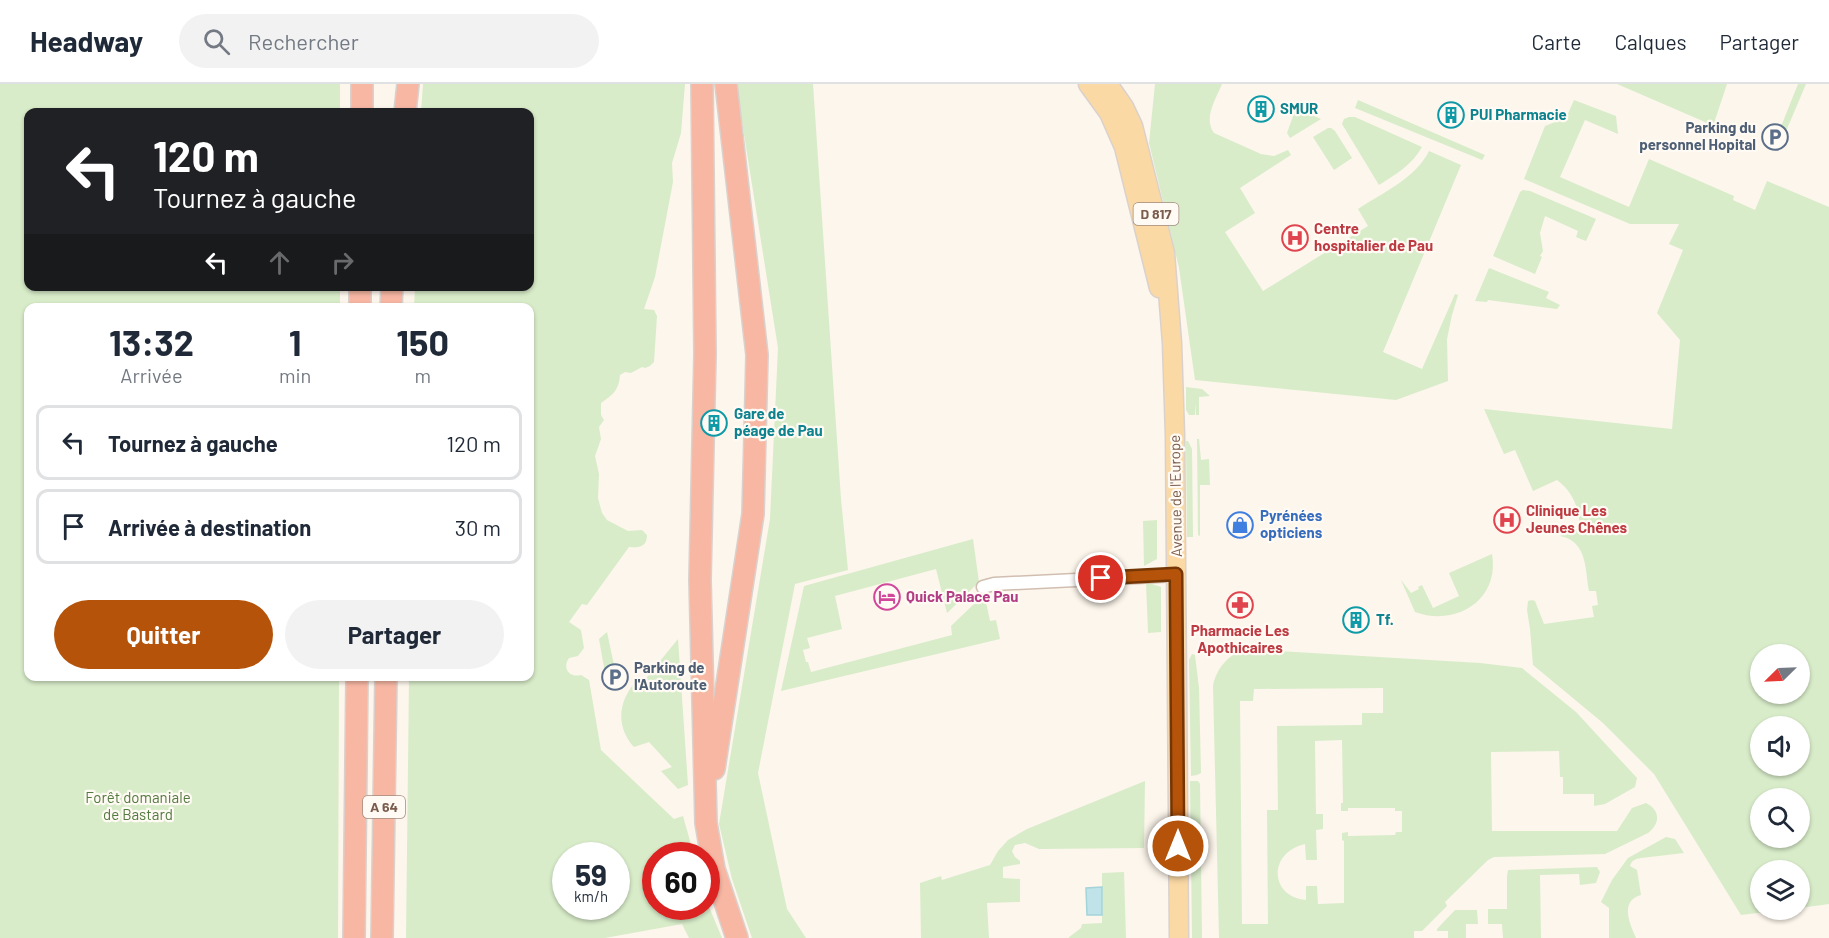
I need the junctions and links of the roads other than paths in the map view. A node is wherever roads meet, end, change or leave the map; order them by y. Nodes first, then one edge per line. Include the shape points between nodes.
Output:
1 (362, 84) edge
2 (394, 84) edge
3 (408, 84) edge
4 (702, 84) edge
5 (726, 84) edge
6 (1088, 84) edge
7 (1108, 84) edge
8 (362, 108) edge
9 (394, 108) edge
10 (405, 108) edge
11 (1172, 343) junction
12 (1176, 574) junction
13 (983, 587) dead end
14 (357, 681) edge
15 (386, 681) edge
16 (705, 823) junction
17 (354, 938) edge
18 (382, 938) edge
19 (737, 938) edge
20 (1179, 938) edge

1 - 8 highway
2 - 9 highway
3 - 10 highway
4 - 16 highway via 705,354 700,580
5 - 16 highway via 757,355 753,514
6 - 11 main road, Avenue de l'Europe / D 817 via 1109,113 1124,147
7 - 11 main road, Avenue de l'Europe / D 817 via 1133,126 1143,162 1165,254
11 - 12 main road, Avenue de l'Europe / D 817
12 - 13 street
12 - 20 main road, Avenue de l'Europe / D 817
14 - 17 highway, A 64
15 - 18 highway, A 64
16 - 19 highway via 714,869

